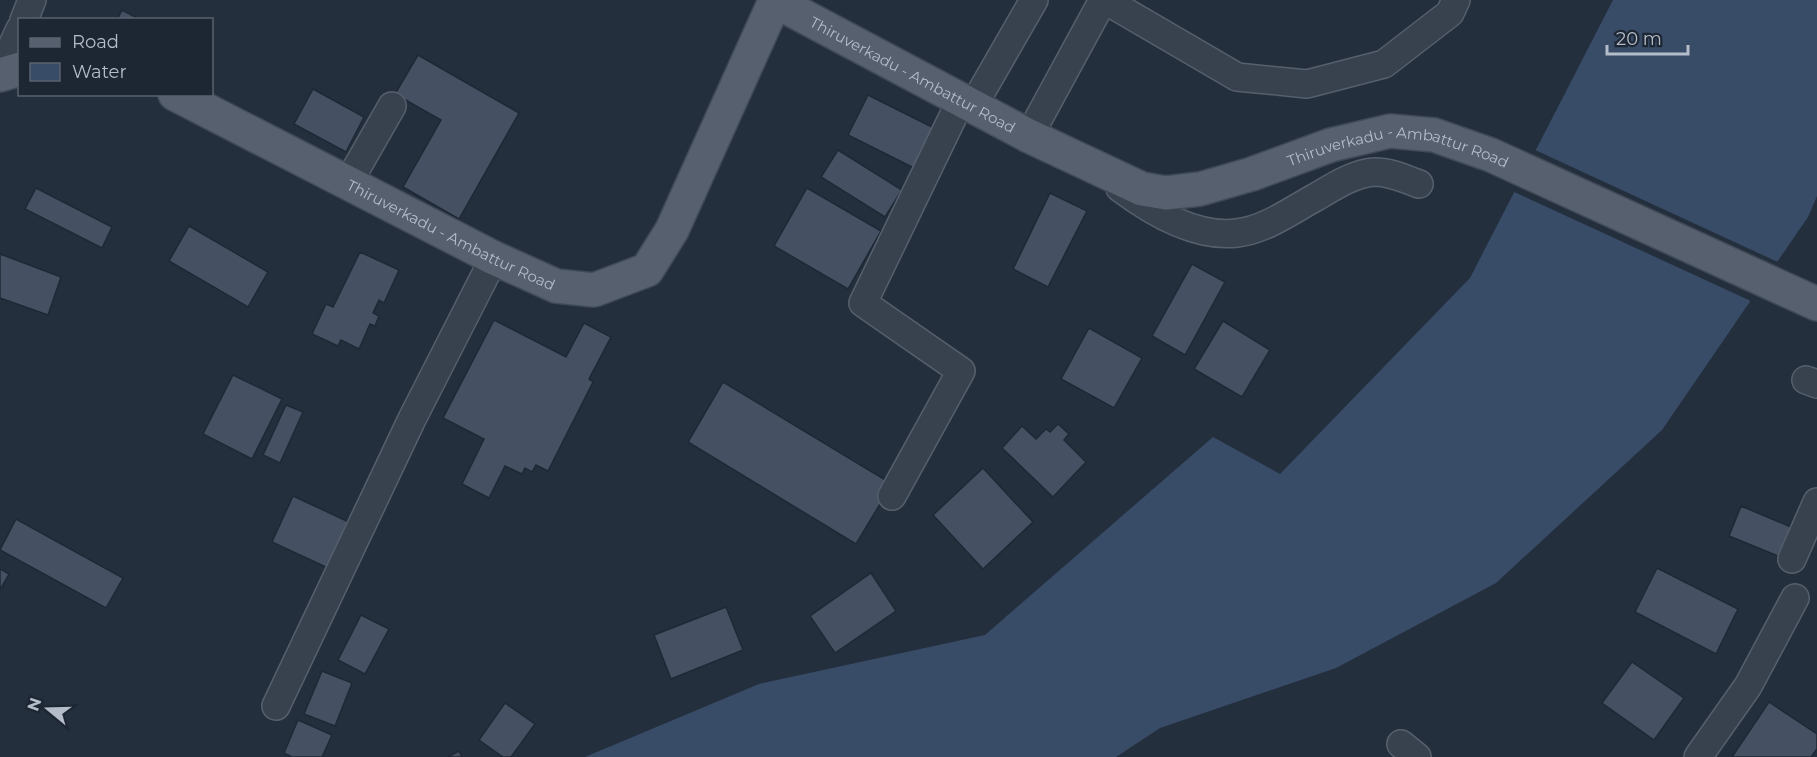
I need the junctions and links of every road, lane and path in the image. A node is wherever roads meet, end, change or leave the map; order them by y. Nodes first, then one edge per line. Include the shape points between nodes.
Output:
1 (32, 0) edge
2 (775, 0) edge
3 (1034, 0) edge
4 (1104, 0) edge
5 (1456, 0) edge
6 (25, 18) edge
7 (18, 34) edge
8 (18, 70) edge
9 (0, 74) edge
10 (179, 96) edge
11 (967, 103) junction
12 (392, 106) dead end
13 (1029, 136) junction
14 (1098, 169) junction
15 (348, 183) junction
16 (1419, 184) dead end
17 (494, 258) junction
18 (1817, 304) edge
19 (892, 496) dead end
20 (1817, 502) edge
21 (1792, 559) dead end
22 (1795, 598) dead end
23 (276, 706) dead end
24 (1698, 757) edge

1 - 6 street
2 - 11 main road, Thiruverkadu - Ambattur Road
2 - 17 main road, Thiruverkadu - Ambattur Road via 672,230 647,270 594,291 556,286
3 - 11 street
4 - 5 street via 1237,76 1308,84 1384,64 1450,13
4 - 13 street
7 - 9 street
8 - 9 main road
10 - 15 main road, Thiruverkadu - Ambattur Road
11 - 13 main road, Thiruverkadu - Ambattur Road
11 - 19 street via 863,303 961,371
12 - 15 street
13 - 14 main road, Thiruverkadu - Ambattur Road
14 - 16 street via 1138,201 1210,234 1238,233 1268,223 1343,182 1374,172 1394,174
14 - 18 main road, Thiruverkadu - Ambattur Road via 1142,189 1180,192 1234,180 1331,145 1389,131 1434,135 1491,154
15 - 17 main road, Thiruverkadu - Ambattur Road
17 - 23 street via 412,419
20 - 21 street
22 - 24 street via 1748,686

